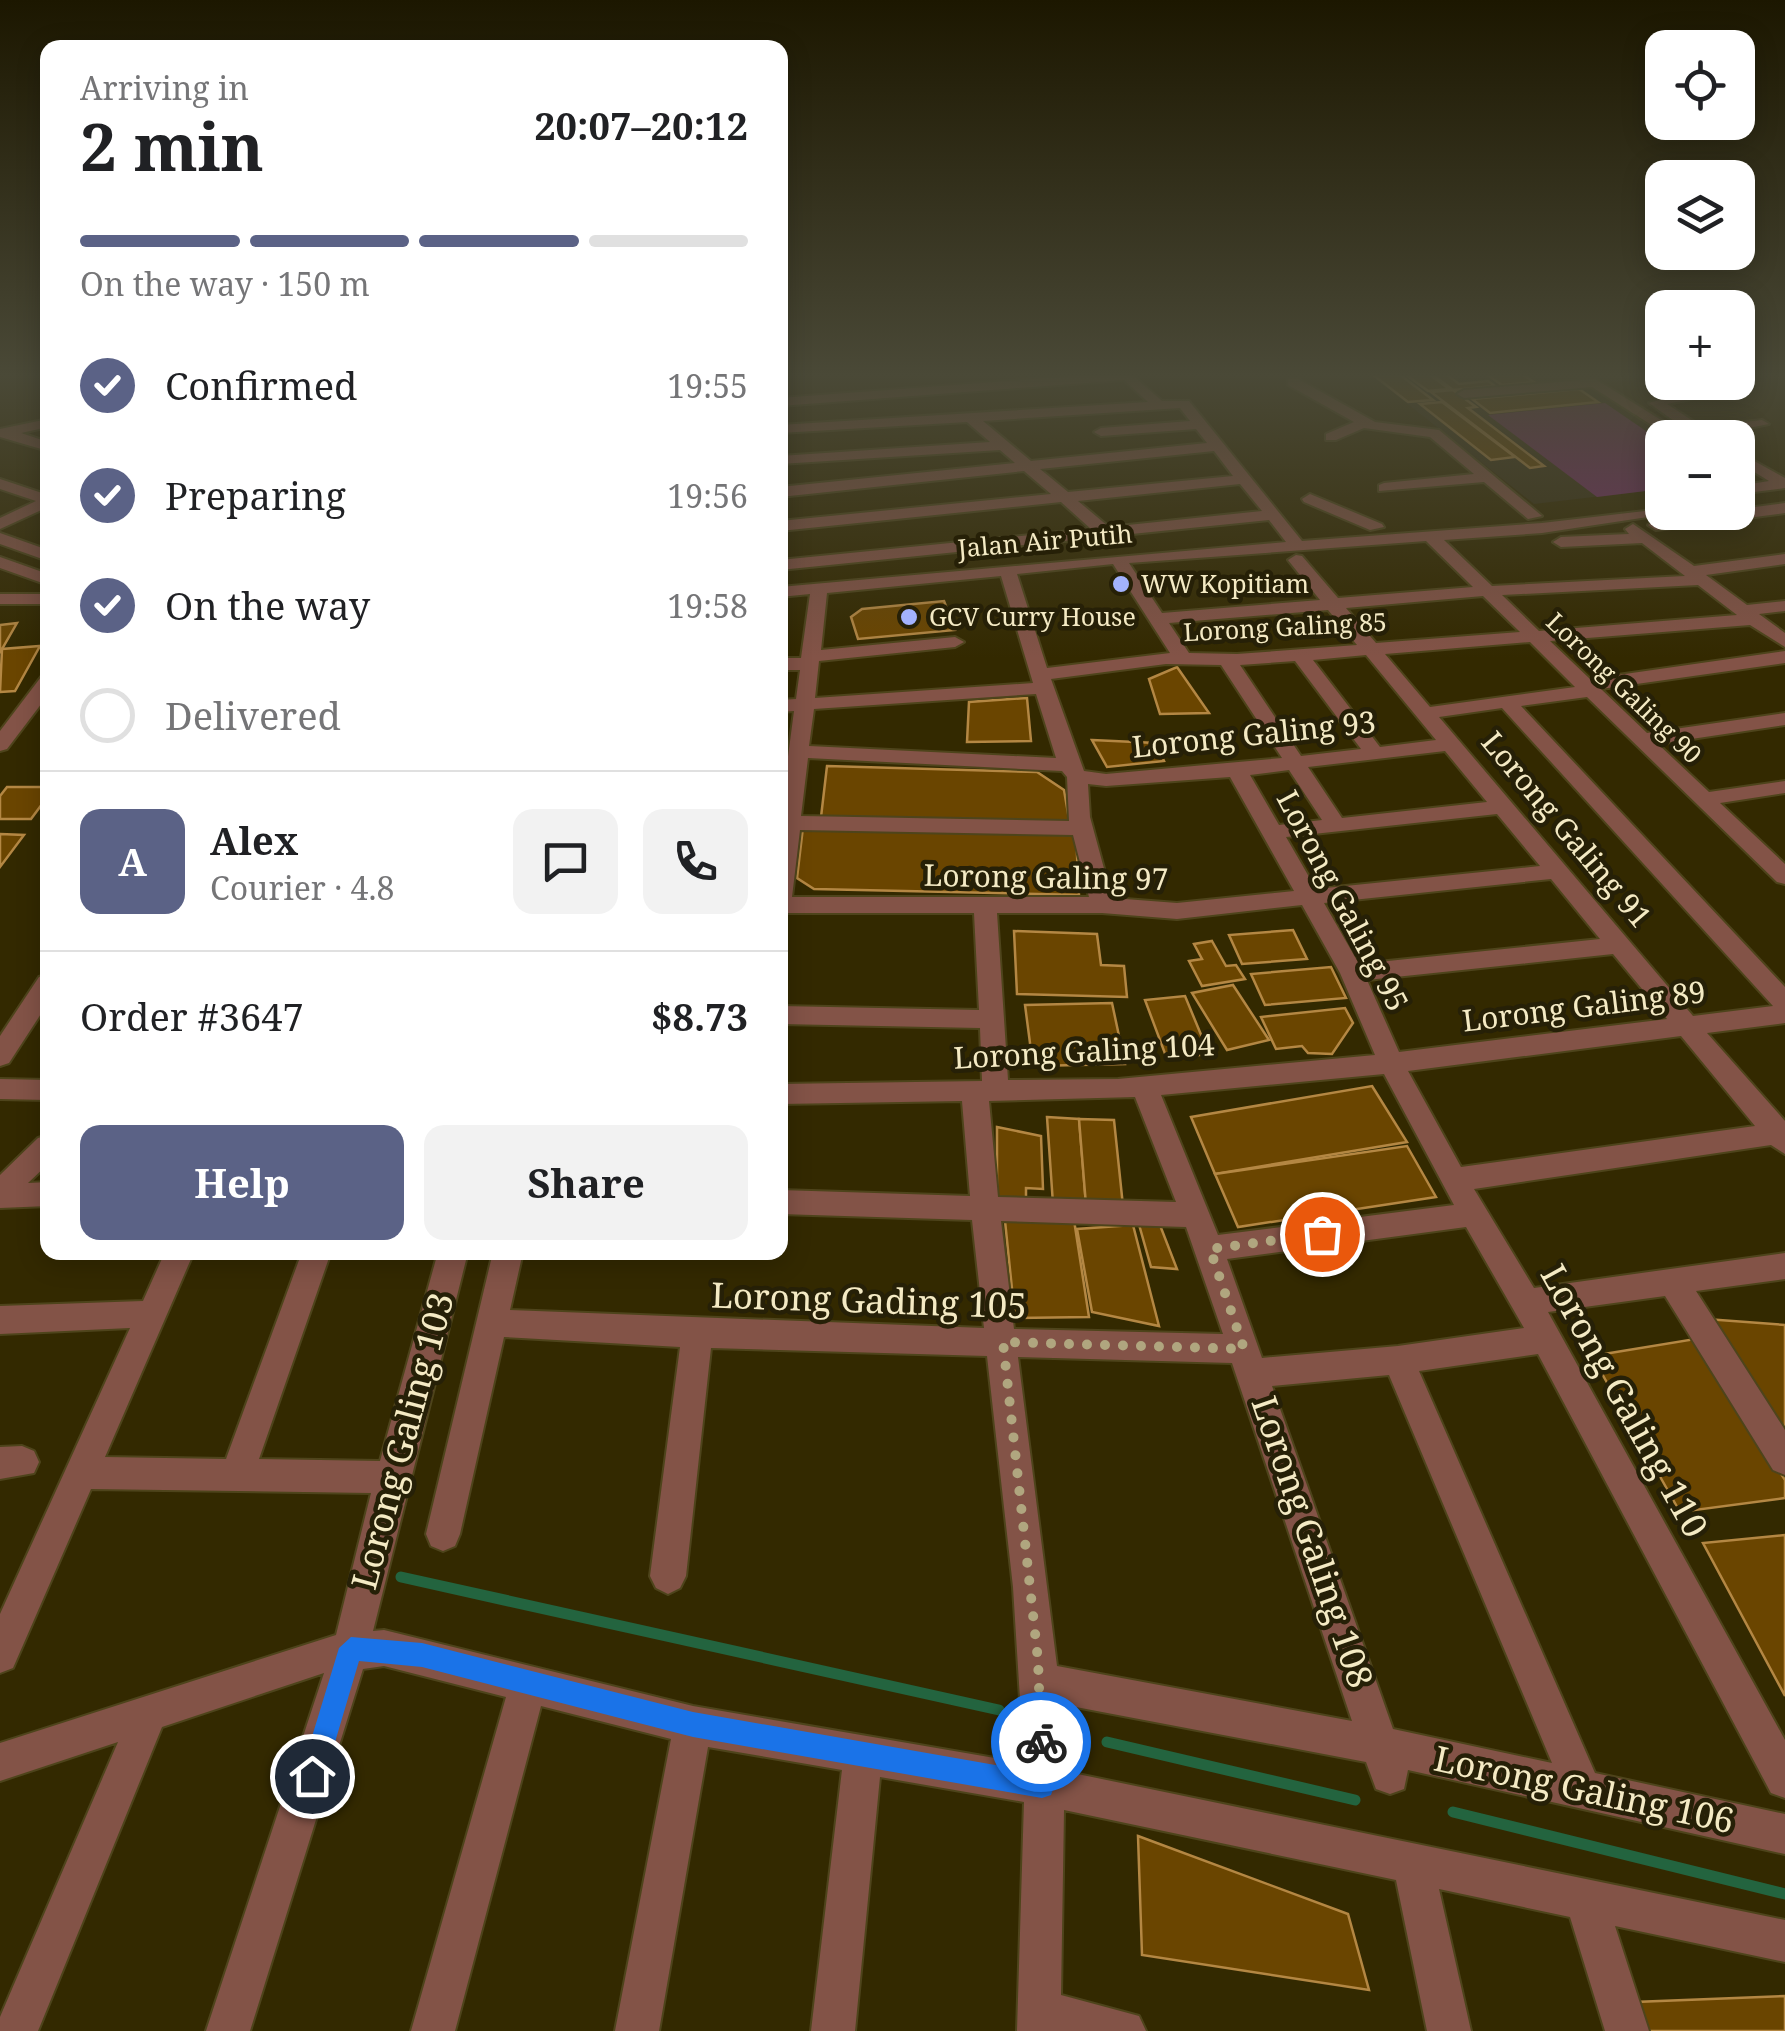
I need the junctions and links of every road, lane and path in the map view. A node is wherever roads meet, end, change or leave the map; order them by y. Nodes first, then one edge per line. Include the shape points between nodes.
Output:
1 (818, 469) edge
2 (1002, 469) edge
3 (1031, 469) edge
4 (1237, 469) edge
5 (1479, 469) edge
6 (1755, 471) edge
7 (1489, 477) junction
8 (1755, 477) edge
9 (1244, 478) junction
10 (1765, 480) junction
11 (1784, 483) edge
12 (0, 484) edge
13 (1755, 485) edge
14 (823, 488) junction
15 (1384, 488) dead end
16 (1755, 489) edge
17 (788, 491) edge
18 (1064, 497) junction
19 (40, 498) edge
20 (1310, 499) dead end
21 (1645, 503) edge
22 (40, 505) edge
23 (1785, 508) edge
24 (1764, 511) junction
25 (1272, 515) junction
26 (1534, 516) junction
27 (832, 521) junction
28 (0, 524) edge
29 (1645, 524) edge
30 (788, 525) edge
31 (1785, 525) edge
32 (1376, 526) junction
33 (1633, 529) junction
34 (1105, 532) junction
35 (0, 538) edge
36 (1435, 541) junction
37 (1293, 546) junction
38 (982, 552) junction
39 (40, 553) edge
40 (1785, 559) edge
41 (0, 562) edge
42 (788, 565) edge
43 (845, 566) junction
44 (1123, 566) junction
45 (1009, 575) junction
46 (1696, 576) junction
47 (40, 577) edge
48 (788, 578) edge
49 (40, 579) edge
50 (788, 592) edge
51 (1486, 592) junction
52 (819, 594) junction
53 (0, 597) edge
54 (40, 599) edge
55 (788, 602) edge
56 (1333, 603) junction
57 (1785, 606) edge
58 (0, 610) edge
59 (40, 610) edge
60 (1749, 615) junction
61 (1157, 619) junction
62 (1533, 637) junction
63 (955, 642) dead end
64 (1785, 642) edge
65 (1373, 648) junction
66 (1299, 654) junction
67 (1182, 657) junction
68 (1785, 657) edge
69 (810, 660) junction
70 (1227, 660) junction
71 (788, 663) edge
72 (1042, 681) junction
73 (1586, 688) junction
74 (40, 692) edge
75 (1507, 702) junction
76 (804, 705) junction
77 (788, 706) edge
78 (1425, 712) junction
79 (1785, 719) edge
80 (18, 721) junction
81 (40, 721) edge
82 (1642, 740) junction
83 (1451, 744) junction
84 (0, 745) edge
85 (1375, 754) junction
86 (1296, 763) junction
87 (792, 765) edge
88 (1072, 770) junction
89 (1237, 770) junction
90 (1783, 790) edge
91 (1703, 798) junction
92 (1504, 806) junction
93 (788, 809) edge
94 (1336, 826) junction
95 (1082, 828) junction
96 (788, 831) edge
97 (1273, 832) junction
98 (1558, 871) junction
99 (1785, 877) edge
100 (1311, 900) junction
101 (788, 904) edge
102 (985, 906) junction
103 (1102, 906) junction
104 (1620, 944) junction
105 (1352, 972) junction
106 (40, 995) edge
107 (1785, 1002) edge
108 (1785, 1014) edge
109 (788, 1015) edge
110 (990, 1019) junction
111 (1692, 1028) junction
112 (0, 1056) edge
113 (1391, 1063) junction
114 (1144, 1086) junction
115 (0, 1090) edge
116 (40, 1090) edge
117 (985, 1091) junction
118 (788, 1094) edge
119 (1782, 1136) edge
120 (40, 1154) edge
121 (1454, 1180) junction
122 (0, 1194) edge
123 (40, 1194) edge
124 (788, 1202) edge
125 (982, 1210) junction
126 (1473, 1214) junction
127 (1196, 1215) junction
128 (1210, 1249) junction
129 (177, 1260) edge
130 (314, 1260) edge
131 (451, 1260) edge
132 (506, 1260) edge
133 (1785, 1266) edge
134 (1672, 1282) junction
135 (1526, 1302) junction
136 (153, 1314) junction
137 (0, 1320) edge
138 (493, 1324) junction
139 (697, 1334) junction
140 (1544, 1340) junction
141 (1003, 1342) junction
142 (1398, 1360) junction
143 (1248, 1361) junction
144 (1785, 1460) edge
145 (84, 1473) junction
146 (238, 1475) junction
147 (392, 1478) junction
148 (443, 1534) dead end
149 (668, 1576) dead end
150 (3, 1643) edge
151 (351, 1648) junction
152 (1040, 1681) junction
153 (529, 1683) junction
154 (149, 1713) junction
155 (693, 1724) junction
156 (863, 1754) junction
157 (1387, 1760) junction
158 (0, 1762) edge
159 (1785, 1779) edge
160 (1042, 1786) junction
161 (1583, 1791) junction
162 (1785, 1834) edge
163 (1412, 1861) junction
164 (1585, 1898) junction
165 (1785, 1941) edge
166 (1039, 2021) edge
167 (16, 2031) edge
168 (228, 2031) edge
169 (433, 2031) edge
170 (637, 2031) edge
171 (833, 2031) edge
172 (1124, 2031) edge
173 (1449, 2031) edge
174 (1627, 2031) edge

1 - 14 street
2 - 14 street
3 - 18 street
4 - 9 street, Lorong Galing 91
5 - 7 street
6 - 10 street
7 - 15 street
7 - 26 street
8 - 10 street
9 - 18 street
9 - 25 street, Lorong Galing 91
10 - 11 street
10 - 13 street
11 - 16 street
12 - 19 street
14 - 17 street
14 - 27 street
18 - 27 street
18 - 34 street
20 - 32 street
21 - 26 street, Jalan Air Putih
22 - 28 street
23 - 24 street
24 - 31 street
24 - 33 street
25 - 34 street
25 - 37 street, Lorong Galing 91
26 - 32 street, Jalan Air Putih
27 - 30 street
27 - 43 street
29 - 33 street
32 - 37 street, Jalan Air Putih
33 - 36 street
33 - 36 street
33 - 46 street
34 - 38 street
35 - 39 street
36 - 37 street
36 - 51 street, Lorong Galing 90
37 - 38 street, Jalan Air Putih
37 - 44 street, Jalan Air Putih
37 - 56 street, Lorong Galing 91
38 - 43 street, Jalan Air Putih
40 - 46 street
41 - 47 street
42 - 43 street
43 - 48 street, Jalan Air Putih
44 - 45 street, Jalan Air Putih
44 - 61 street
45 - 52 street, Jalan Air Putih
45 - 72 street
46 - 51 street
46 - 60 street
49 - 53 street
50 - 52 street
51 - 56 street
51 - 62 street, Lorong Galing 90
52 - 55 street
52 - 69 street
53 - 54 street
56 - 61 street
56 - 65 street, Lorong Galing 91
57 - 60 street, Lorong Galing 85
58 - 59 street
60 - 62 street, Lorong Galing 85
60 - 64 street
61 - 67 street
62 - 65 street, Lorong Galing 85
62 - 73 street, Lorong Galing 90
63 - 69 street
65 - 66 street, Lorong Galing 85
65 - 78 street, Lorong Galing 91
66 - 70 street, Lorong Galing 85
66 - 85 street
67 - 70 street, Lorong Galing 85
67 - 72 street, Lorong Galing 85
68 - 73 street
69 - 71 street
69 - 76 street
70 - 86 street
72 - 76 street, Lorong Galing 85
72 - 88 street
73 - 75 street
73 - 82 street, Lorong Galing 90
74 - 80 street
75 - 78 street
75 - 107 street
76 - 77 street, Lorong Galing 85
76 - 87 street
78 - 83 street, Lorong Galing 91
79 - 82 street
80 - 81 street
80 - 84 street
82 - 91 street, Lorong Galing 90
83 - 85 street, Lorong Galing 93
83 - 92 street, Lorong Galing 91
85 - 86 street, Lorong Galing 93
86 - 89 street, Lorong Galing 93
86 - 94 street
87 - 88 street, Lorong Galing 93
87 - 93 street
88 - 89 street, Lorong Galing 93 via 1106,780
88 - 95 street
89 - 97 street, Lorong Galing 95
90 - 91 street
91 - 99 street, Lorong Galing 90
92 - 94 street
92 - 98 street, Lorong Galing 91
94 - 97 street
95 - 96 street
95 - 103 street
97 - 100 street, Lorong Galing 95
98 - 100 street, Lorong Galing 97
98 - 104 street, Lorong Galing 91
100 - 103 street, Lorong Galing 97 via 1166,912
100 - 105 street, Lorong Galing 95
101 - 102 street, Lorong Galing 97
102 - 103 street, Lorong Galing 97
102 - 110 street
104 - 105 street
104 - 111 street, Lorong Galing 91
105 - 113 street, Lorong Galing 95
106 - 112 street
108 - 111 street, Lorong Galing 89
109 - 110 street
110 - 117 street
111 - 113 street, Lorong Galing 89
111 - 119 street, Lorong Galing 91
113 - 114 street, Lorong Galing 104
113 - 121 street, Lorong Galing 110
114 - 117 street, Lorong Galing 104
114 - 127 street, Lorong Galing 108
115 - 116 street
117 - 118 street, Lorong Galing 104
117 - 125 street
119 - 121 street
120 - 122 street
121 - 126 street, Lorong Galing 110
122 - 123 street
124 - 125 street
125 - 127 street
125 - 141 street
126 - 128 street
126 - 135 street, Lorong Galing 110
127 - 128 street, Lorong Galing 108
128 - 143 street, Lorong Galing 108
129 - 136 street
130 - 146 street
131 - 147 street, Lorong Galing 103
132 - 138 street
133 - 134 street
134 - 135 street
134 - 144 street
135 - 140 street, Lorong Galing 110
136 - 137 street
136 - 145 street
138 - 139 street, Lorong Gading 105
138 - 148 street
139 - 141 street, Lorong Gading 105
139 - 149 street
140 - 142 street, Lorong Gading 105
140 - 159 street, Lorong Galing 110
141 - 143 street, Lorong Gading 105
141 - 152 street
142 - 143 street, Lorong Gading 105
142 - 161 street
143 - 157 street, Lorong Galing 108
145 - 146 street
145 - 150 street
146 - 147 street
147 - 151 street, Lorong Galing 103
151 - 153 street via 422,1655
151 - 154 street
151 - 168 street, Lorong Galing 103
152 - 157 street, Lorong Galing 106
152 - 160 street
153 - 155 street
153 - 169 street
154 - 158 street
154 - 167 street
155 - 156 street
155 - 170 street
156 - 160 street
156 - 171 street
157 - 161 street, Lorong Galing 106
160 - 163 street
160 - 166 street
161 - 162 street, Lorong Galing 106
163 - 164 street
163 - 173 street
164 - 165 street
164 - 174 street
166 - 172 street

